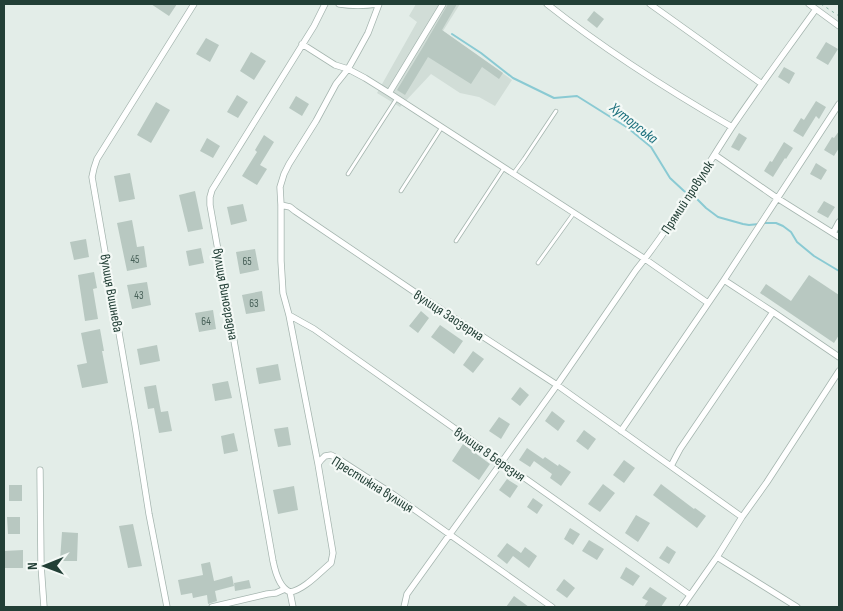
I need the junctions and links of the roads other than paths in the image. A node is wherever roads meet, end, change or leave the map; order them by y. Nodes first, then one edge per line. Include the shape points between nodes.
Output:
1 (194, 4) edge
2 (325, 4) edge
3 (339, 4) edge
4 (378, 4) edge
5 (443, 4) edge
6 (547, 4) edge
7 (650, 4) edge
8 (809, 4) edge
9 (818, 6) edge
10 (839, 26) edge
11 (302, 44) junction
12 (348, 69) junction
13 (762, 84) junction
14 (389, 93) junction
15 (397, 98) junction
16 (839, 104) edge
17 (556, 111) dead end
18 (442, 127) junction
19 (732, 127) junction
20 (715, 155) junction
21 (504, 168) junction
22 (348, 174) dead end
23 (513, 174) junction
24 (400, 191) dead end
25 (777, 198) junction
26 (282, 205) junction
27 (574, 213) junction
28 (839, 222) edge
29 (833, 233) junction
30 (839, 237) edge
31 (456, 241) dead end
32 (645, 259) junction
33 (538, 263) dead end
34 (724, 280) junction
35 (708, 303) junction
36 (774, 312) junction
37 (289, 315) junction
38 (839, 357) edge
39 (839, 371) edge
40 (556, 385) junction
41 (622, 431) junction
42 (501, 462) junction
43 (318, 464) junction
44 (671, 466) junction
45 (40, 470) dead end
46 (742, 517) junction
47 (449, 534) junction
48 (717, 557) junction
49 (287, 591) junction
50 (690, 595) junction
51 (44, 607) edge
52 (167, 607) edge
53 (212, 607) edge
54 (293, 607) edge
55 (404, 607) edge
56 (552, 607) edge
57 (682, 607) edge
58 (797, 607) edge

1 - 52 street, вулиця Вишнева via 97,158 92,176
2 - 11 street, вулиця Виноградна
3 - 4 street
4 - 12 street via 368,33
5 - 14 street
6 - 19 street via 621,59
7 - 13 street
8 - 9 street
9 - 10 street
9 - 13 street, Прямий провулок
11 - 12 street via 335,65
11 - 49 street, вулиця Виноградна via 210,197 273,560
12 - 14 street
12 - 26 street via 286,169 280,187
13 - 19 street, Прямий провулок
14 - 15 street
15 - 18 street
15 - 22 lane
16 - 25 street
17 - 23 lane
18 - 21 street
18 - 24 lane
19 - 20 street, Прямий провулок
20 - 25 street
20 - 32 street, Прямий провулок
21 - 23 street
21 - 31 lane
23 - 27 street
25 - 29 street
25 - 34 street
26 - 37 street via 283,293
26 - 40 street, вулиця Заозерна
27 - 32 street
27 - 33 lane
28 - 29 street
29 - 30 street
32 - 35 street
32 - 40 street, Прямий провулок
34 - 35 street
34 - 36 street
35 - 41 street
36 - 38 street
36 - 44 street
37 - 42 street, вулиця 8 Березня via 314,329
37 - 43 street
39 - 46 street
40 - 41 street, вулиця Заозерна
40 - 42 street, Прямий провулок
41 - 44 street, вулиця Заозерна
42 - 47 street, Прямий провулок
42 - 50 street, вулиця 8 Березня
43 - 47 street, Престижна вулиця via 325,456 331,455
43 - 49 street, Престижна вулиця via 333,553 331,564 296,591
44 - 46 street, вулиця Заозерна
45 - 51 street
46 - 48 street
47 - 55 street, Прямий провулок via 407,594
47 - 56 street, Престижна вулиця
48 - 50 street
48 - 58 street
49 - 53 street
49 - 54 street, вулиця Виноградна
50 - 57 street

